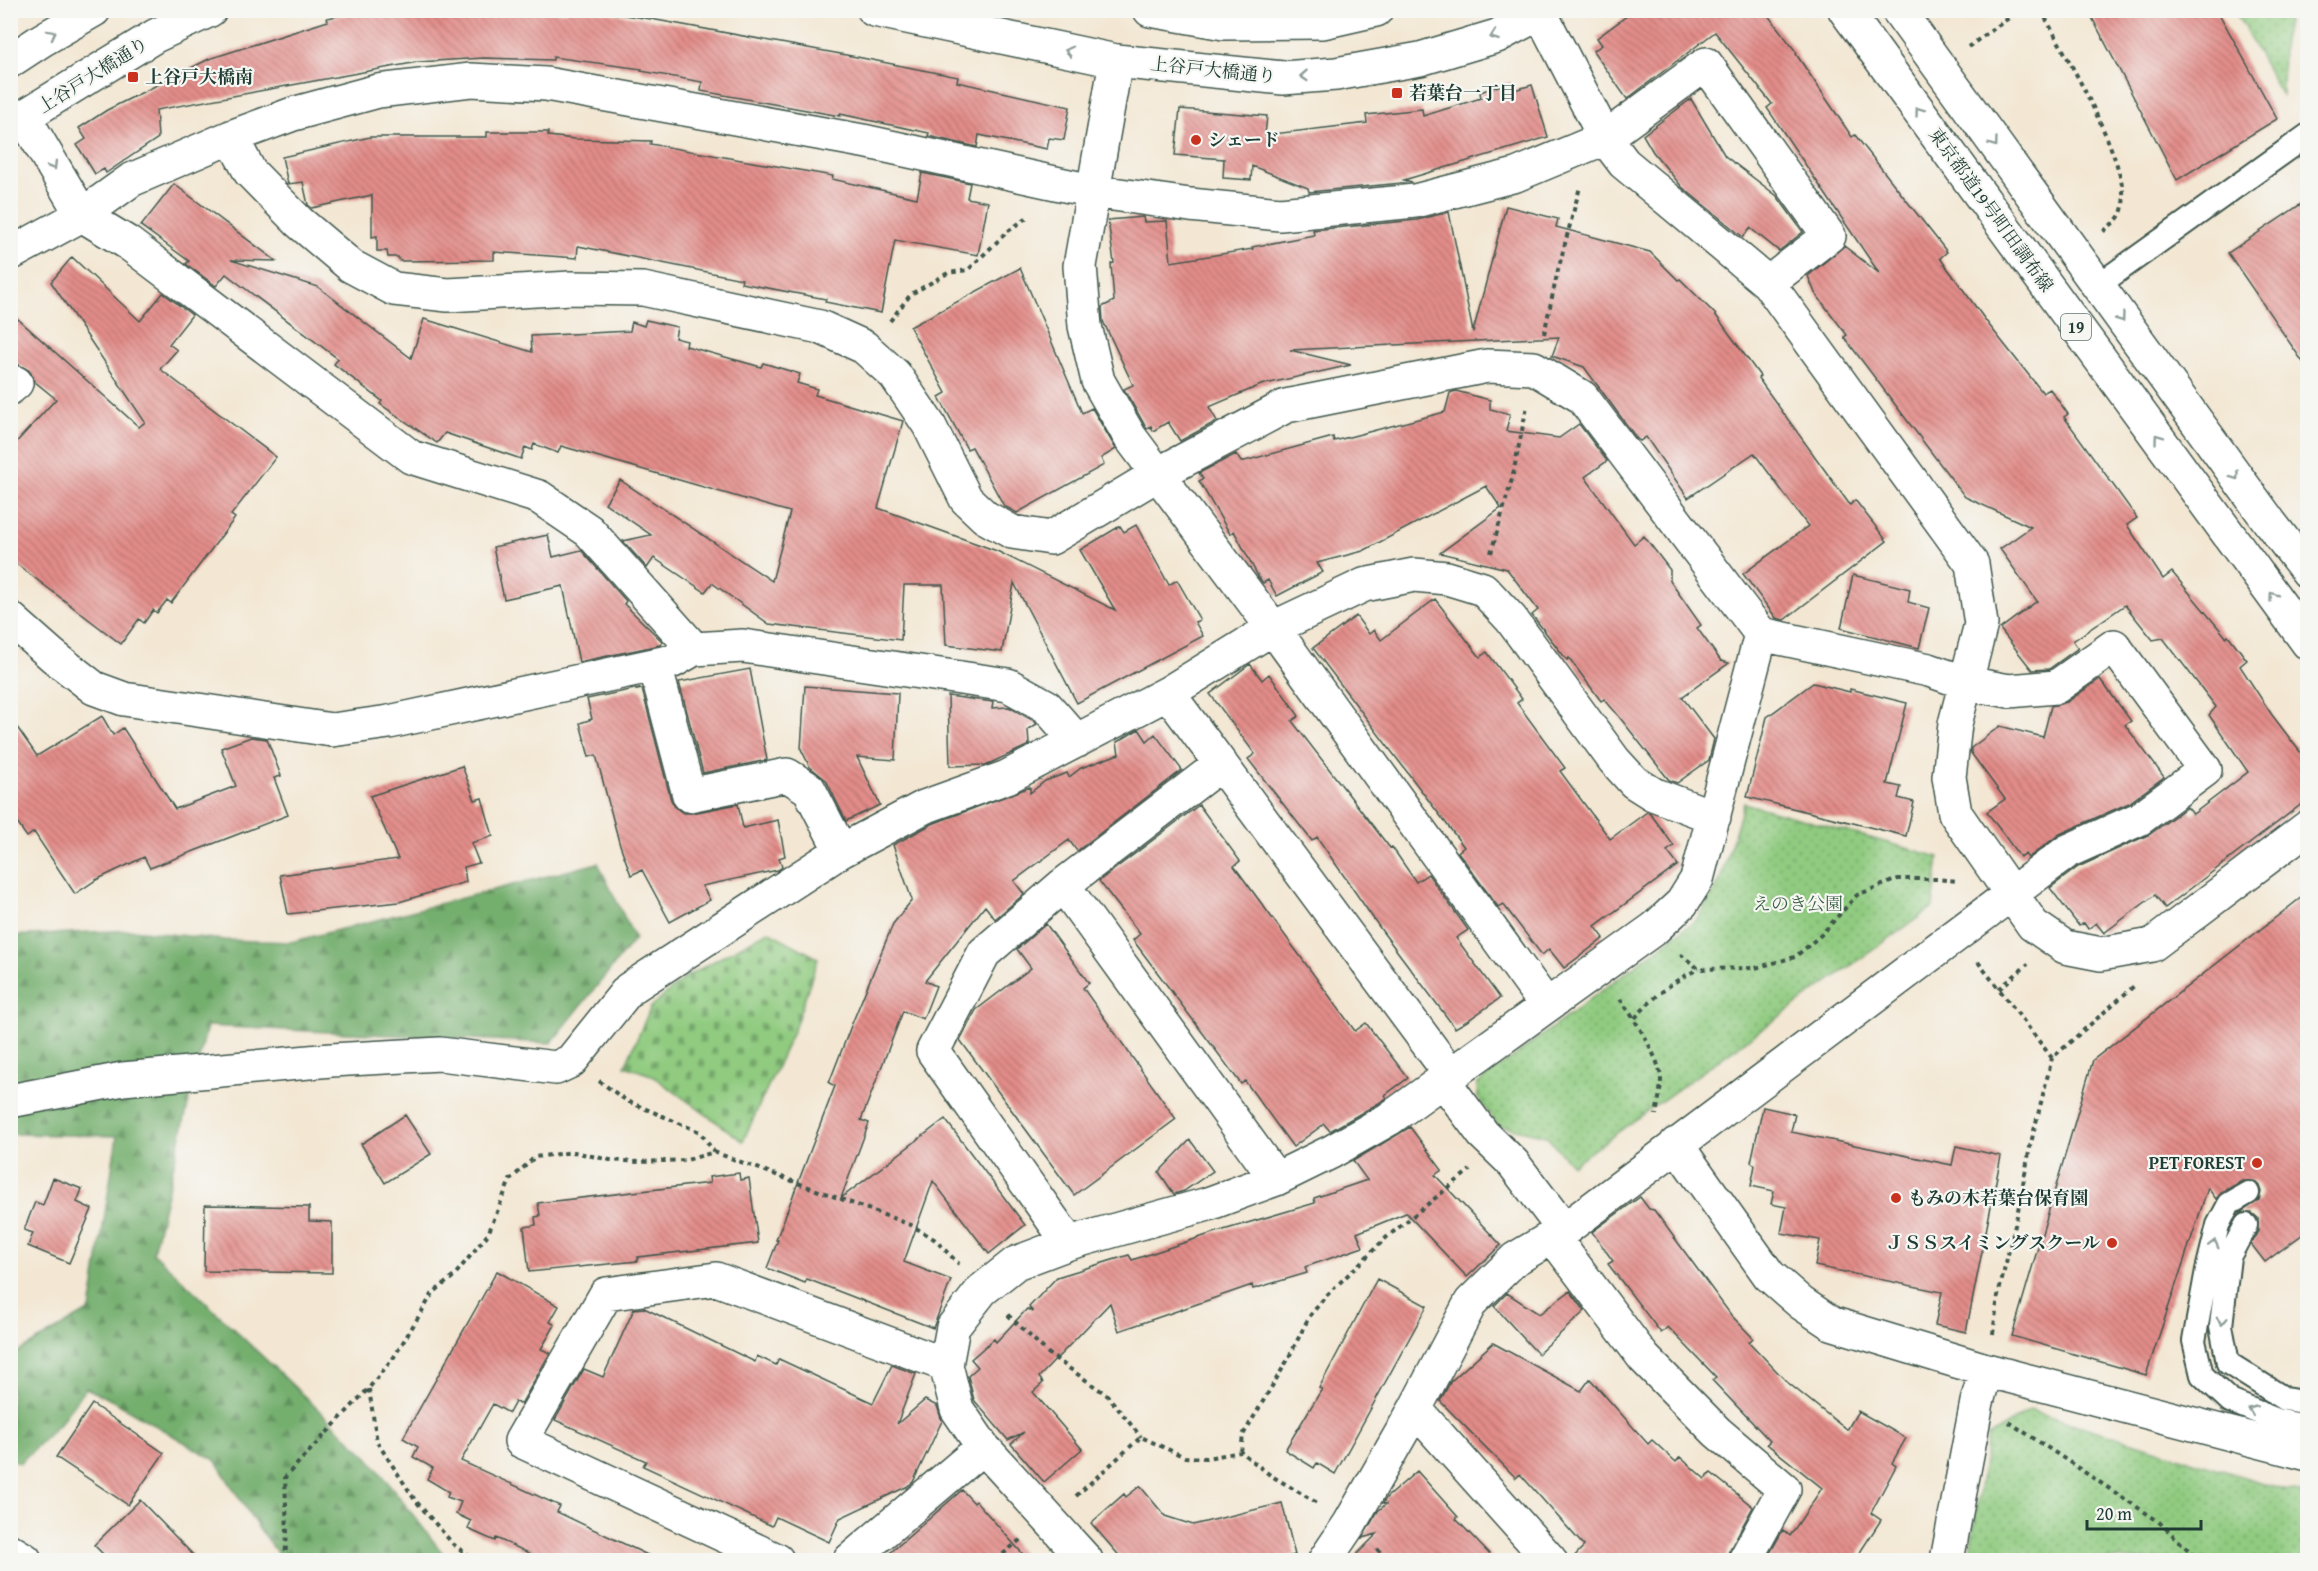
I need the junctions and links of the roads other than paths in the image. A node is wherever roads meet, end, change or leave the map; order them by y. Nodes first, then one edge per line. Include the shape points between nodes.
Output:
1 (94, 10) edge
2 (210, 10) edge
3 (874, 10) edge
4 (1150, 10) edge
5 (1376, 10) edge
6 (1845, 10) edge
7 (1898, 10) edge
8 (1544, 12) edge
9 (10, 61) edge
10 (1116, 61) junction
11 (17, 121) edge
12 (2307, 135) edge
13 (231, 137) junction
14 (1605, 138) junction
15 (1090, 206) junction
16 (82, 215) junction
17 (10, 254) edge
18 (1768, 283) junction
19 (2097, 286) junction
20 (1158, 474) junction
21 (2307, 572) edge
22 (10, 618) edge
23 (1273, 628) junction
24 (1761, 634) junction
25 (2307, 643) edge
26 (694, 649) junction
27 (655, 665) junction
28 (1966, 683) junction
29 (1168, 693) junction
30 (1077, 741) junction
31 (1221, 764) junction
32 (1714, 817) junction
33 (2307, 827) edge
34 (842, 851) junction
35 (1063, 885) junction
36 (2010, 893) junction
37 (1546, 1005) junction
38 (1447, 1077) junction
39 (10, 1101) edge
40 (1665, 1135) junction
41 (1276, 1179) junction
42 (2248, 1192) dead end
43 (2246, 1225) dead end
44 (1558, 1233) junction
45 (1069, 1243) junction
46 (946, 1365) junction
47 (1986, 1370) junction
48 (2307, 1403) edge
49 (1414, 1409) junction
50 (2307, 1427) edge
51 (983, 1447) junction
52 (2307, 1454) edge
53 (10, 1551) edge
54 (1950, 1559) edge
55 (25, 1560) edge
56 (777, 1560) edge
57 (850, 1560) edge
58 (1086, 1560) edge
59 (1325, 1560) edge
60 (1550, 1560) edge
61 (1745, 1560) edge

9 -> 1 street
2 - 11 street, 上谷戸大橋通り via 155,36
10 -> 3 street, 上谷戸大橋通り
4 - 5 street via 1224,23 1323,22
25 -> 6 street, 東京都道19号町田調布線 / 19
7 -> 19 street, 19
8 -> 10 street, 上谷戸大橋通り via 1497,36 1420,59 1336,74 1282,78
8 - 14 street
10 - 15 street
11 -> 16 street
12 - 19 lane
13 - 15 street via 293,114 378,91 471,80 536,83 868,142
13 - 16 street via 130,180
13 - 20 street via 250,172 299,222 351,266 394,289 448,294 643,289 820,327 864,347 895,375 912,400 966,499 985,517 1012,532 1051,538
14 - 15 street via 1516,175 1415,201 1280,214 1190,205
14 - 18 street via 1624,163
14 - 18 street via 1706,64 1829,236
15 - 20 street via 1080,267 1085,326 1098,381 1130,437
16 - 17 street
16 - 26 street via 128,243 411,457 539,497 589,531
18 - 28 street via 1972,564 1982,624
19 -> 21 street, 19
20 - 23 street
20 - 24 street via 1286,406 1538,354 1582,397
22 - 27 street via 94,687 124,699 332,730 389,722
23 - 29 street
23 - 32 street via 1364,585 1414,575 1447,578 1483,589 1511,619 1634,782 1653,794
23 - 37 street
24 - 28 street via 1929,670
24 - 32 street
26 - 27 street via 673,662
26 - 30 street via 743,646 1008,685 1046,706
27 - 34 street via 689,795 787,775 810,789
28 - 36 street via 1954,724 1949,777 1955,813
28 - 36 street via 2009,691 2056,687 2114,646 2205,771 2139,819 2068,851
29 - 30 street
29 - 31 street
30 - 34 street via 1007,777 924,807
31 - 35 street
31 - 38 street
32 - 37 street via 1697,879 1682,903 1655,928
33 - 36 street via 2152,945 2101,954 2065,947 2033,925
34 - 39 street via 629,989 571,1061 556,1068 440,1054 320,1061 123,1079
35 - 41 street
35 - 45 street via 984,953 933,1051
36 - 40 street
37 - 38 street
38 - 41 street via 1389,1119
38 - 44 street via 1483,1134 1513,1163
40 - 44 street
40 - 47 street via 1769,1275 1801,1303 1831,1323
41 - 45 street via 1208,1204
50 -> 42 lane via 2230,1401 2202,1375 2194,1341 2218,1225 2229,1204
43 -> 48 lane via 2229,1257 2221,1326 2228,1363 2285,1399
44 - 49 street via 1515,1259 1471,1302
44 - 61 street via 1644,1358 1717,1432 1784,1489
45 - 46 street via 1016,1263 982,1290 953,1327
46 - 51 street via 957,1409
46 - 56 street via 716,1280 606,1294 521,1441
47 - 52 street
47 - 54 street
49 - 59 street
49 - 60 street
51 - 57 street
51 - 58 street
53 - 55 street

